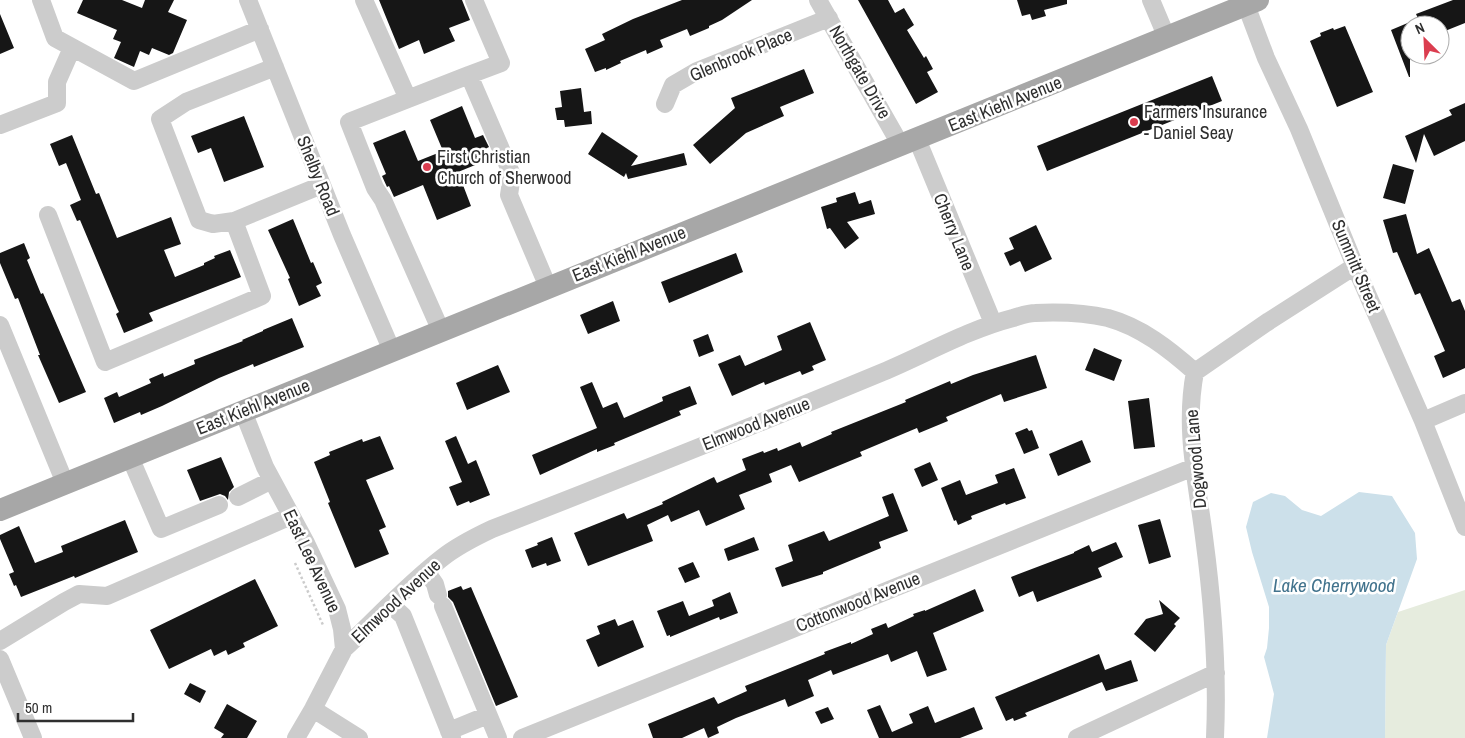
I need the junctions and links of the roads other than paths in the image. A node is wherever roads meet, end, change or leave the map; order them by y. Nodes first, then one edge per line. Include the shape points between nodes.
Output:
1 (41, 0) edge
2 (248, 0) edge
3 (364, 0) edge
4 (474, 0) edge
5 (818, 0) edge
6 (1151, 0) edge
7 (1252, 2) edge
8 (829, 18) junction
9 (260, 29) junction
10 (1166, 38) junction
11 (72, 48) junction
12 (275, 66) junction
13 (469, 75) junction
14 (408, 99) junction
15 (664, 104) dead end
16 (0, 125) edge
17 (908, 142) junction
18 (322, 185) junction
19 (48, 215) dead end
20 (234, 221) junction
21 (1355, 266) junction
22 (548, 287) junction
23 (993, 323) junction
24 (0, 325) edge
25 (441, 331) junction
26 (392, 351) junction
27 (1195, 372) junction
28 (1465, 403) edge
29 (243, 411) junction
30 (1423, 421) junction
31 (130, 457) junction
32 (1194, 467) junction
33 (272, 480) junction
34 (64, 483) junction
35 (238, 497) dead end
36 (219, 505) dead end
37 (0, 510) edge
38 (291, 516) junction
39 (1465, 527) edge
40 (426, 571) junction
41 (391, 604) junction
42 (0, 641) edge
43 (344, 650) junction
44 (0, 659) edge
45 (1216, 673) junction
46 (313, 709) junction
47 (488, 715) junction
48 (451, 735) edge
49 (33, 738) edge
50 (296, 738) edge
51 (359, 738) edge
52 (498, 738) edge
53 (522, 738) edge
54 (1077, 738) edge
55 (1215, 738) edge

1 - 11 street via 55,38
2 - 9 street, Shelby Road
3 - 14 street
4 - 13 street via 501,63
5 - 8 street, Northgate Drive
6 - 10 street
7 - 10 main road, East Kiehl Avenue
7 - 21 street, Summitt Street via 1266,58
8 - 15 street, Glenbrook Place via 697,71 673,85
8 - 17 street, Northgate Drive
9 - 11 street via 134,82
9 - 12 street, Shelby Road
10 - 17 main road, East Kiehl Avenue
11 - 16 street via 57,82 57,103
12 - 18 street, Shelby Road
12 - 20 street via 186,102 160,120 199,220 212,224
13 - 14 street
13 - 22 street via 512,175 509,195
14 - 25 street via 349,122 375,188 384,200
17 - 22 main road, East Kiehl Avenue
17 - 23 street, Cherry Lane
18 - 20 street
18 - 26 street, Shelby Road
19 - 20 street via 105,362 262,296
21 - 27 street
21 - 30 street, Summitt Street
22 - 25 main road, East Kiehl Avenue
23 - 27 street, Elmwood Avenue via 1033,313 1108,318 1154,340
23 - 40 street, Elmwood Avenue via 916,359 492,529 450,552
24 - 34 street
25 - 26 main road, East Kiehl Avenue
26 - 29 main road, East Kiehl Avenue
27 - 32 street, Dogwood Lane via 1190,420
28 - 30 street
29 - 31 main road, East Kiehl Avenue
29 - 33 street, East Lee Avenue
30 - 39 street, Summitt Street
31 - 34 main road, East Kiehl Avenue
31 - 36 street via 161,529
32 - 45 street, Dogwood Lane via 1214,618
32 - 53 street, Cottonwood Avenue
33 - 35 street
33 - 38 street, East Lee Avenue
34 - 37 main road, East Kiehl Avenue
38 - 42 street via 107,596 79,594
38 - 43 street, East Lee Avenue via 337,609
40 - 41 street, Elmwood Avenue
40 - 47 street via 435,584
41 - 43 street, Elmwood Avenue
41 - 48 street via 403,616
43 - 46 street
44 - 49 street
45 - 54 street
45 - 55 street, Dogwood Lane
46 - 50 street
46 - 51 street
47 - 48 street
47 - 52 street

